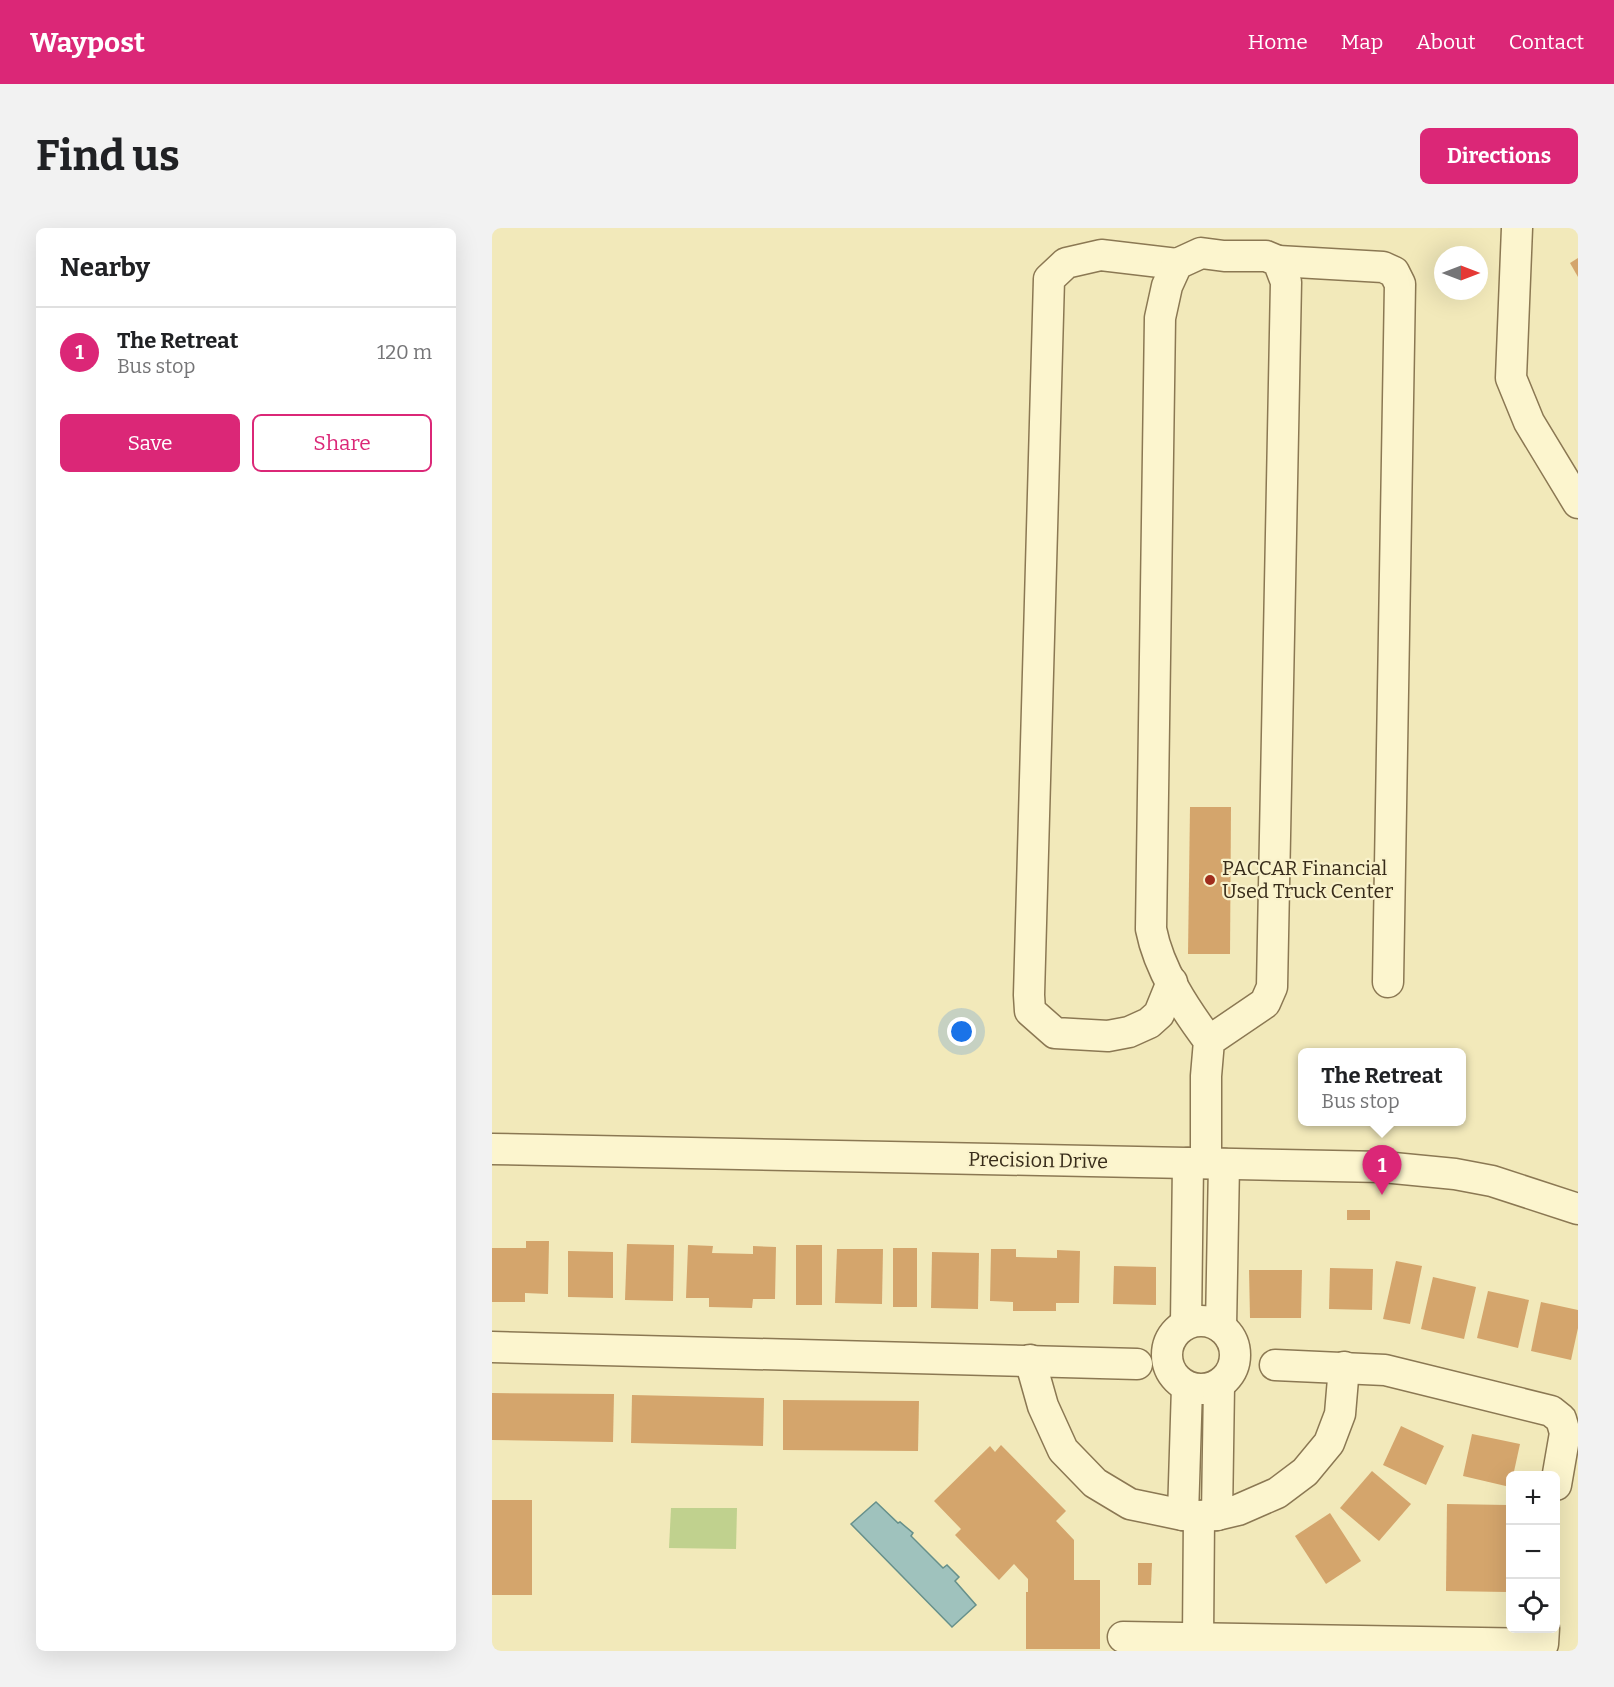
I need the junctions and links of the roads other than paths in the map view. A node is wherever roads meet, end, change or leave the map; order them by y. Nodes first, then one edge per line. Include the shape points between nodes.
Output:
1 (1517, 228) edge
2 (1278, 261) junction
3 (1177, 264) junction
4 (1578, 502) edge
5 (1172, 982) junction
6 (1388, 982) dead end
7 (1209, 1041) junction
8 (492, 1149) edge
9 (1206, 1163) junction
10 (1578, 1209) edge
11 (1186, 1324) junction
12 (1221, 1327) junction
13 (492, 1347) edge
14 (1030, 1360) junction
15 (1137, 1364) dead end
16 (1275, 1365) dead end
17 (1344, 1367) junction
18 (1219, 1385) junction
19 (1187, 1387) junction
20 (1558, 1471) edge
21 (1199, 1515) junction
22 (1544, 1633) edge
23 (1124, 1637) dead end
24 (1198, 1639) junction

1 - 4 street via 1511,378 1529,422
2 - 3 street via 1266,256 1201,253
2 - 6 street via 1383,267 1394,272 1400,284
2 - 7 street via 1286,282 1272,987 1265,1003
3 - 5 street via 1167,286 1161,318 1151,929 1155,950
3 - 5 street via 1101,255 1066,263 1048,279 1030,1011 1055,1033 1108,1036 1129,1032 1159,1014
5 - 7 street
7 - 9 street
8 - 9 street, Precision Drive
9 - 10 street, Precision Drive via 1383,1167 1455,1174 1492,1181
9 - 11 street
9 - 12 street
11 - 12 street via 1204,1320
11 - 19 street via 1172,1337 1167,1356 1172,1374
12 - 18 street via 1233,1342 1235,1352 1232,1371
13 - 14 street
14 - 15 street
14 - 21 street via 1043,1406 1062,1450 1095,1483 1130,1504
16 - 17 street
17 - 20 street via 1385,1370 1551,1411 1561,1419 1565,1432
17 - 21 street via 1340,1414 1329,1443 1305,1472 1277,1493 1238,1510
18 - 19 street via 1203,1390
18 - 21 street
19 - 21 street
21 - 24 street
22 - 24 street via 1543,1644
23 - 24 street

